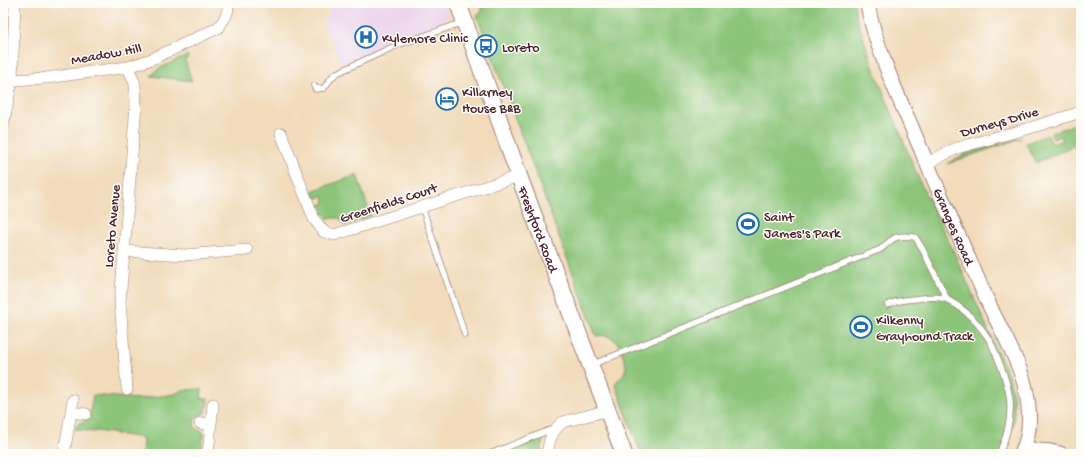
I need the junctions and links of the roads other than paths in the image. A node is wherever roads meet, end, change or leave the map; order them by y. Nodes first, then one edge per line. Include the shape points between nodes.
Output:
1 (15, 3) edge
2 (228, 3) edge
3 (458, 3) edge
4 (867, 3) edge
5 (464, 22) junction
6 (128, 67) junction
7 (12, 80) junction
8 (314, 86) dead end
9 (1081, 112) edge
10 (3, 126) edge
11 (281, 133) dead end
12 (926, 163) junction
13 (520, 176) junction
14 (422, 207) junction
15 (247, 250) dead end
16 (124, 251) junction
17 (947, 299) junction
18 (888, 305) dead end
19 (466, 335) dead end
20 (590, 365) junction
21 (127, 389) dead end
22 (73, 400) dead end
23 (213, 404) dead end
24 (608, 410) junction
25 (71, 412) junction
26 (86, 414) dead end
27 (557, 427) junction
28 (1022, 452) edge
29 (64, 454) edge
30 (208, 454) edge
31 (490, 454) edge
32 (548, 454) edge
33 (624, 454) edge
34 (1000, 454) edge
35 (1061, 454) edge

1 - 7 street
2 - 6 street, Meadow Hill via 225,19 218,28 152,59
3 - 5 main road, Freshford Road
4 - 12 street, Granges Road via 877,45
5 - 8 lane via 396,46 338,73 324,88 316,89
5 - 13 main road, Freshford Road
6 - 7 street, Meadow Hill
6 - 16 street, Loreto Avenue via 135,84 136,105
7 - 10 street
9 - 12 street, Durneys Drive via 957,148
11 - 14 street, Greenfields Court via 314,219 324,232 334,235
12 - 28 street, Granges Road via 994,316 1018,363 1029,412 1028,435
13 - 14 street, Greenfields Court
13 - 20 main road, Freshford Road
14 - 19 lane
15 - 16 street via 184,255
16 - 21 street, Loreto Avenue via 120,302
17 - 18 lane via 930,297 895,301
17 - 20 lane via 916,237 894,237 880,249
17 - 34 lane via 966,312 984,332 1004,375 1009,392 1010,423
20 - 24 main road, Freshford Road
22 - 25 street
23 - 30 street via 206,424
24 - 27 street via 563,422
24 - 33 main road, Freshford Road
25 - 26 street
25 - 29 street
27 - 31 lane
27 - 32 street via 548,442
28 - 35 street via 1048,451

